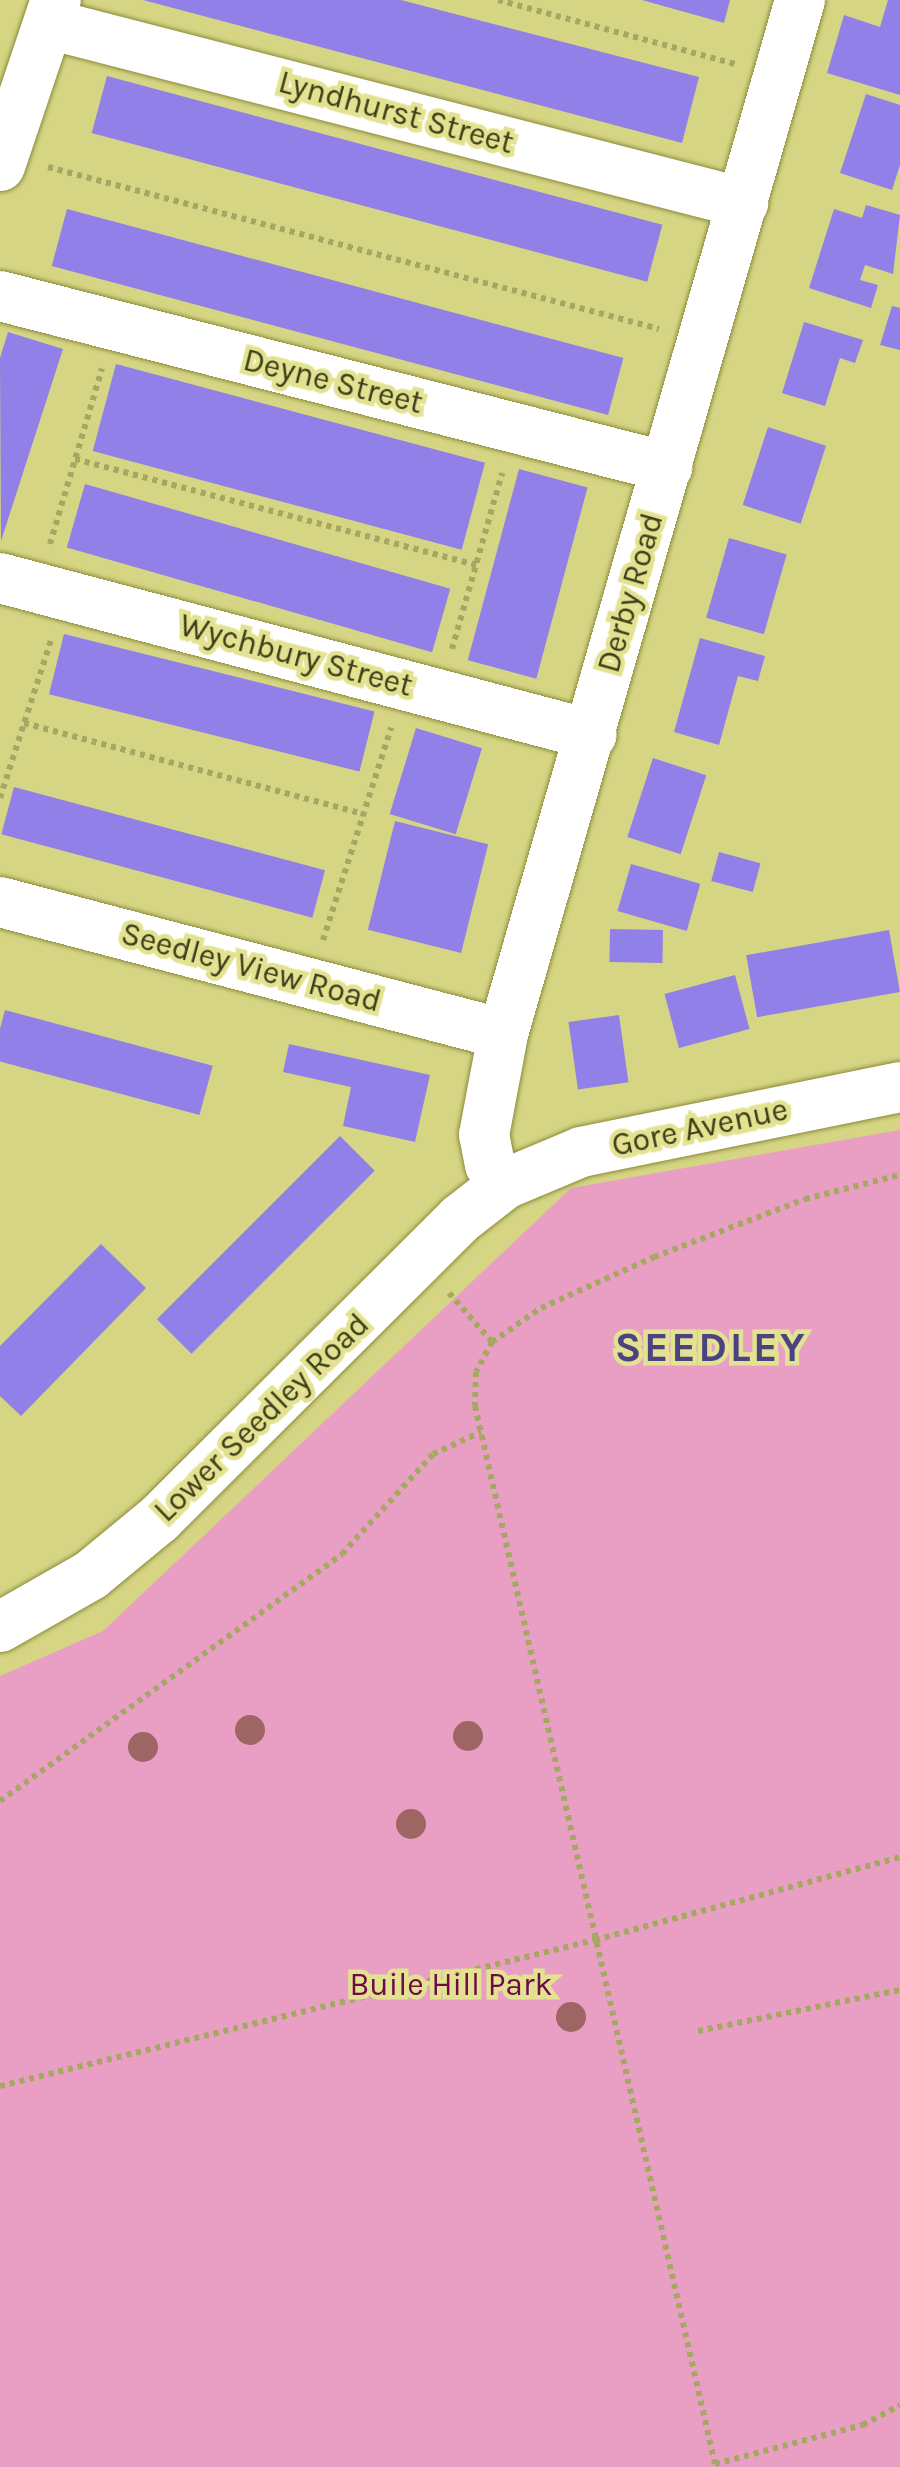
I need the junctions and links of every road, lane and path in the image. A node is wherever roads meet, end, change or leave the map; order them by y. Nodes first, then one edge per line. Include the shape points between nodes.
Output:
1 (498, 0) edge
2 (800, 0) edge
3 (52, 12) edge
4 (781, 76) junction
5 (2, 161) edge
6 (743, 203) junction
7 (0, 296) edge
8 (704, 340) junction
9 (102, 366) dead end
10 (75, 459) junction
11 (503, 468) dead end
12 (667, 468) junction
13 (51, 541) dead end
14 (476, 565) junction
15 (0, 578) edge
16 (65, 595) junction
17 (452, 652) dead end
18 (404, 685) junction
19 (24, 723) junction
20 (592, 735) junction
21 (0, 798) edge
22 (364, 814) junction
23 (0, 902) edge
24 (308, 983) junction
25 (503, 1034) junction
26 (900, 1087) edge
27 (900, 1176) edge
28 (504, 1184) junction
29 (454, 1299) dead end
30 (492, 1342) junction
31 (482, 1432) junction
32 (0, 1627) edge
33 (0, 1801) edge
34 (900, 1856) edge
35 (595, 1940) junction
36 (900, 1990) edge
37 (698, 2031) dead end
38 (0, 2086) edge
39 (900, 2405) edge
40 (715, 2465) edge
41 (701, 2467) edge

1 - 4 path
2 - 4 street, Derby Road
3 - 5 street
3 - 6 street, Lyndhurst Street
4 - 6 street, Derby Road
5 - 8 path
6 - 8 street, Derby Road
7 - 12 street, Deyne Street
8 - 12 street, Derby Road
9 - 10 path
10 - 13 path
10 - 14 path
11 - 14 path
12 - 20 street, Derby Road
14 - 17 path
15 - 16 street, Wychbury Street
16 - 18 street, Wychbury Street
16 - 19 path
18 - 20 street, Wychbury Street
18 - 22 path
19 - 21 path
19 - 22 path
20 - 25 street, Derby Road
22 - 24 path
23 - 24 street, Seedley View Road
24 - 25 street, Seedley View Road
25 - 28 street, Derby Road via 484,1135 490,1164
26 - 28 street, Gore Avenue via 580,1152
27 - 30 path via 805,1198 654,1256 541,1308
28 - 32 street, Lower Seedley Road via 159,1519 91,1574
29 - 30 path
30 - 31 path via 476,1372
31 - 33 path via 434,1454 342,1554
31 - 35 path
34 - 35 path
35 - 38 path
35 - 40 path
36 - 37 path
39 - 40 path via 863,2425
40 - 41 path

